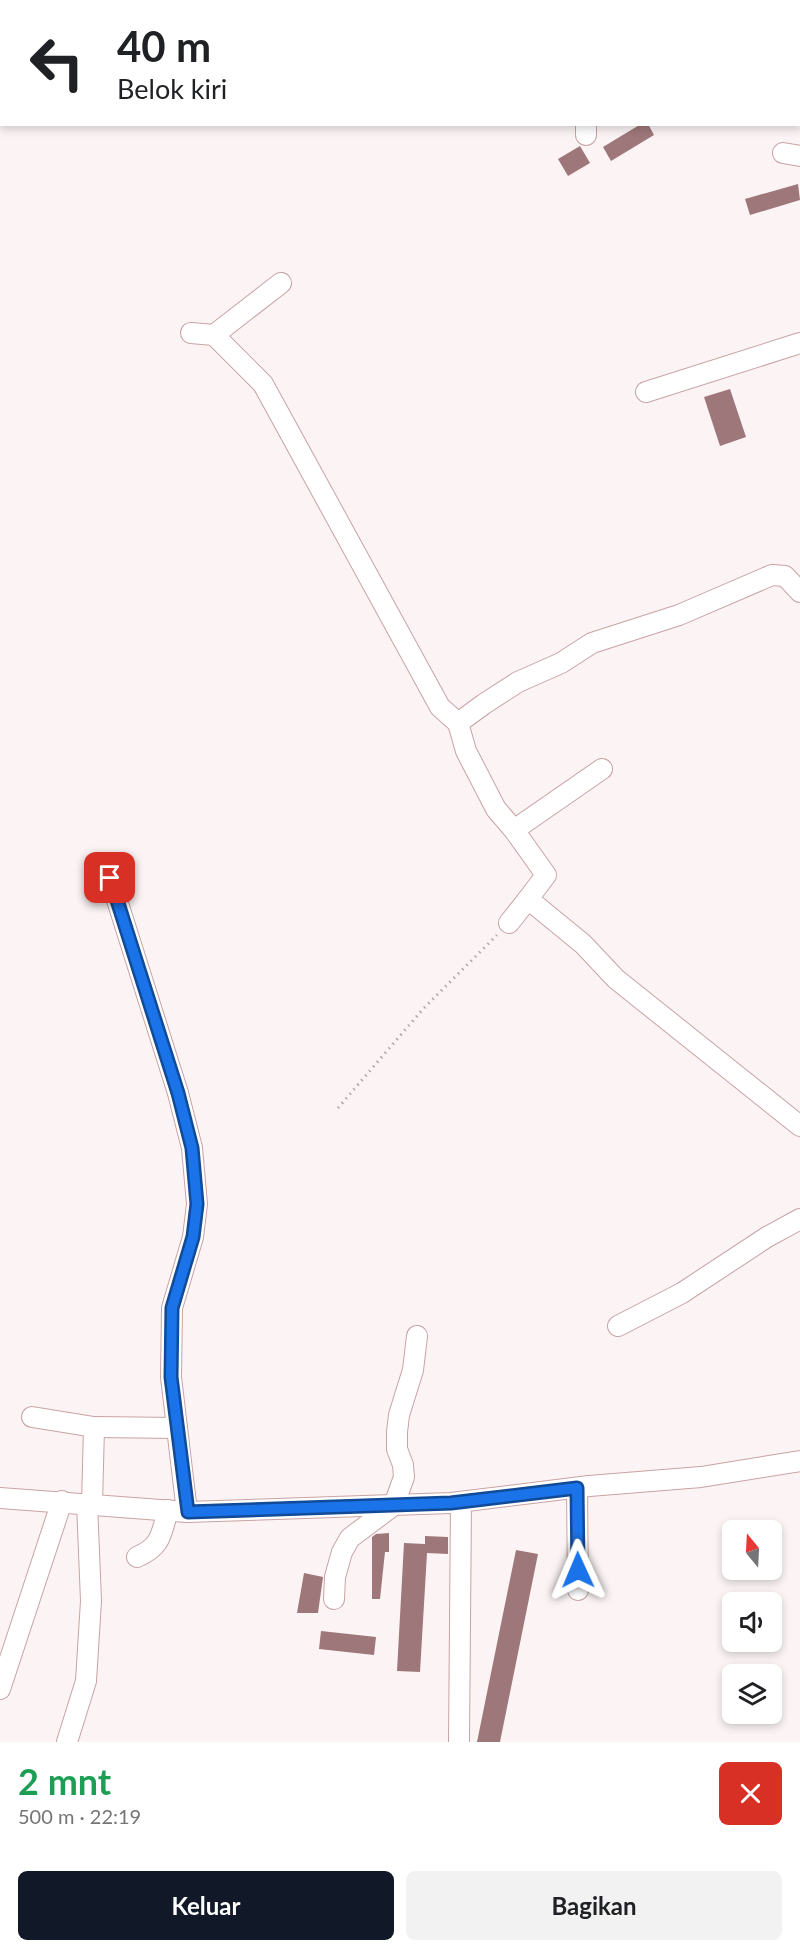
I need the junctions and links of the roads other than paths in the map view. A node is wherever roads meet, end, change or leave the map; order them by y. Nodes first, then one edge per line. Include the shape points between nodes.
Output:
1 (281, 282) dead end
2 (191, 333) dead end
3 (214, 335) junction
4 (800, 343) edge
5 (646, 392) dead end
6 (800, 591) edge
7 (458, 723) junction
8 (602, 769) dead end
9 (514, 830) junction
10 (110, 878) dead end
11 (528, 899) junction
12 (508, 923) road end
13 (800, 1126) edge
14 (800, 1219) edge
15 (618, 1326) dead end
16 (417, 1336) dead end
17 (32, 1417) dead end
18 (94, 1427) junction
19 (177, 1428) junction
20 (800, 1461) edge
21 (577, 1488) junction
22 (0, 1498) edge
23 (62, 1502) junction
24 (461, 1502) junction
25 (90, 1503) junction
26 (394, 1505) junction
27 (178, 1511) junction
28 (137, 1557) dead end
29 (578, 1590) dead end
30 (334, 1599) dead end
31 (0, 1689) edge
32 (67, 1742) edge
33 (459, 1742) edge

1 - 3 street
2 - 3 street
3 - 7 street via 263,384 440,707
4 - 5 street
6 - 7 street via 785,576 772,575 679,615 591,643 561,663 519,682
7 - 9 street via 466,751 496,809
8 - 9 street
9 - 11 street via 546,875
10 - 19 street via 192,1148 197,1204 193,1237 172,1308 171,1377
11 - 12 street
11 - 13 street via 583,944 616,979
14 - 15 street via 682,1293
16 - 26 street via 413,1370 399,1415 397,1449 404,1477
17 - 18 street
18 - 19 street
18 - 25 street
19 - 27 street
20 - 21 street via 701,1477
21 - 24 street
21 - 29 street
22 - 23 street
23 - 25 street
23 - 31 street
24 - 26 street
24 - 33 street
25 - 27 street
25 - 32 street via 92,1601 86,1681
26 - 27 street
26 - 30 street via 350,1538 335,1576
27 - 28 street via 150,1551

